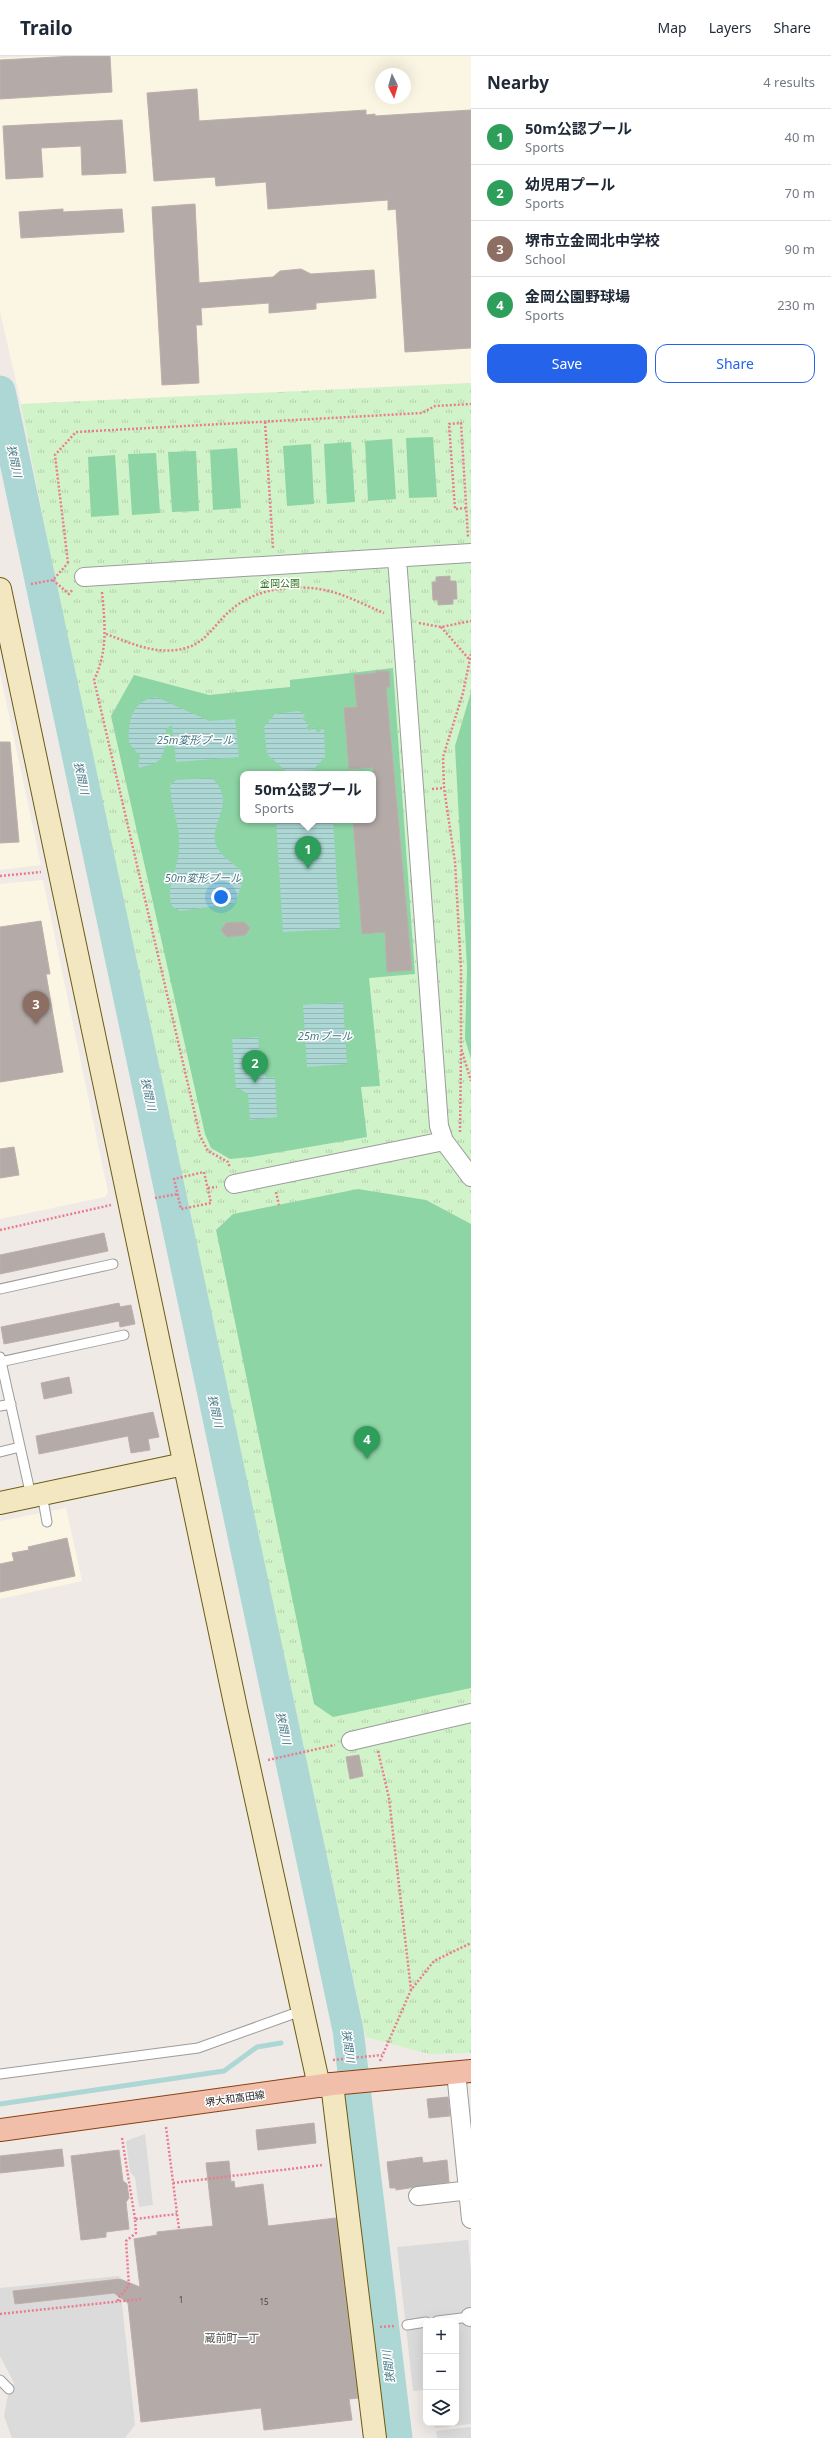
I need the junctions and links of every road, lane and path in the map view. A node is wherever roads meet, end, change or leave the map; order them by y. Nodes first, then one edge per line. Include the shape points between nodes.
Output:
1 (471, 404) edge
2 (265, 422) junction
3 (466, 508) junction
4 (470, 553) edge
5 (397, 558) junction
6 (68, 563) dead end
7 (274, 566) junction
8 (92, 576) joint
9 (53, 580) dead end
10 (31, 584) dead end
11 (0, 589) edge
12 (401, 620) junction
13 (471, 621) edge
14 (440, 627) junction
15 (106, 634) junction
16 (471, 654) edge
17 (469, 659) junction
18 (60, 870) junction
19 (0, 876) edge
20 (461, 1048) junction
21 (471, 1081) edge
22 (451, 1140) junction
23 (471, 1177) edge
24 (234, 1184) joint
25 (178, 1194) junction
26 (155, 1198) dead end
27 (115, 1205) dead end
28 (0, 1230) edge
29 (113, 1264) dead end
30 (0, 1289) edge
31 (124, 1335) dead end
32 (0, 1360) edge
33 (11, 1404) junction
34 (0, 1406) edge
35 (20, 1447) junction
36 (0, 1452) edge
37 (184, 1464) junction
38 (36, 1495) junction
39 (0, 1503) edge
40 (47, 1522) dead end
41 (471, 1713) edge
42 (374, 1736) junction
43 (351, 1741) joint
44 (268, 1760) dead end
45 (471, 1943) edge
46 (411, 1990) junction
47 (301, 2011) junction
48 (382, 2055) junction
49 (339, 2060) dead end
50 (464, 2072) edge
51 (372, 2073) junction
52 (0, 2074) edge
53 (332, 2084) junction
54 (166, 2124) dead end
55 (0, 2130) edge
56 (122, 2138) dead end
57 (330, 2164) dead end
58 (173, 2183) junction
59 (469, 2190) edge
60 (418, 2196) dead end
61 (177, 2214) junction
62 (135, 2219) junction
63 (471, 2219) edge
64 (179, 2229) dead end
65 (141, 2298) dead end
66 (118, 2301) junction
67 (0, 2314) edge
68 (471, 2317) edge
69 (459, 2318) edge
70 (423, 2322) edge
71 (407, 2324) joint
72 (372, 2328) dead end
73 (0, 2380) edge
74 (9, 2389) dead end
75 (375, 2438) edge

1 - 2 path via 435,406 422,413
2 - 6 path via 76,432 55,456
2 - 7 path
3 - 3 path via 461,423 449,424 455,509
3 - 4 path
4 - 5 street
5 - 7 street
5 - 12 street
7 - 8 street
8 - 15 path
9 - 10 path
11 - 18 street
12 - 14 path
12 - 15 path via 332,592 299,588 279,589 246,599 231,610 200,642 189,647 159,651
12 - 22 street via 439,1126
13 - 14 path
14 - 17 path
15 - 24 path via 102,664 94,680 200,1136 208,1151 228,1162
16 - 17 path
17 - 20 path via 463,693 443,757 444,788 455,862 461,969
18 - 19 path
18 - 37 street
20 - 21 path
20 - 22 path
22 - 23 street
22 - 24 street
25 - 25 path via 174,1179 204,1172 211,1203 181,1209
25 - 26 path
27 - 28 path
29 - 30 lane
31 - 32 lane
32 - 33 lane
33 - 34 lane
33 - 35 lane
35 - 36 lane
35 - 38 lane
37 - 38 street
37 - 47 street
38 - 39 street
38 - 40 lane
41 - 42 street
42 - 43 street
42 - 46 path via 389,1798
43 - 44 path
45 - 46 path via 434,1961
46 - 48 path
47 - 52 lane via 198,2048
47 - 53 street
48 - 49 path
48 - 51 path
50 - 51 main road, 堺大和高田線
50 - 59 street
51 - 53 main road, 堺大和高田線
53 - 55 main road, 堺大和高田線
53 - 75 street
54 - 58 path
56 - 62 path
57 - 58 path
58 - 61 path
59 - 60 street
59 - 63 street
61 - 62 path
61 - 64 path
62 - 66 path via 136,2233 126,2241 130,2286
65 - 66 path
66 - 67 path
68 - 69 lane
70 - 71 lane
71 - 72 path
73 - 74 lane

